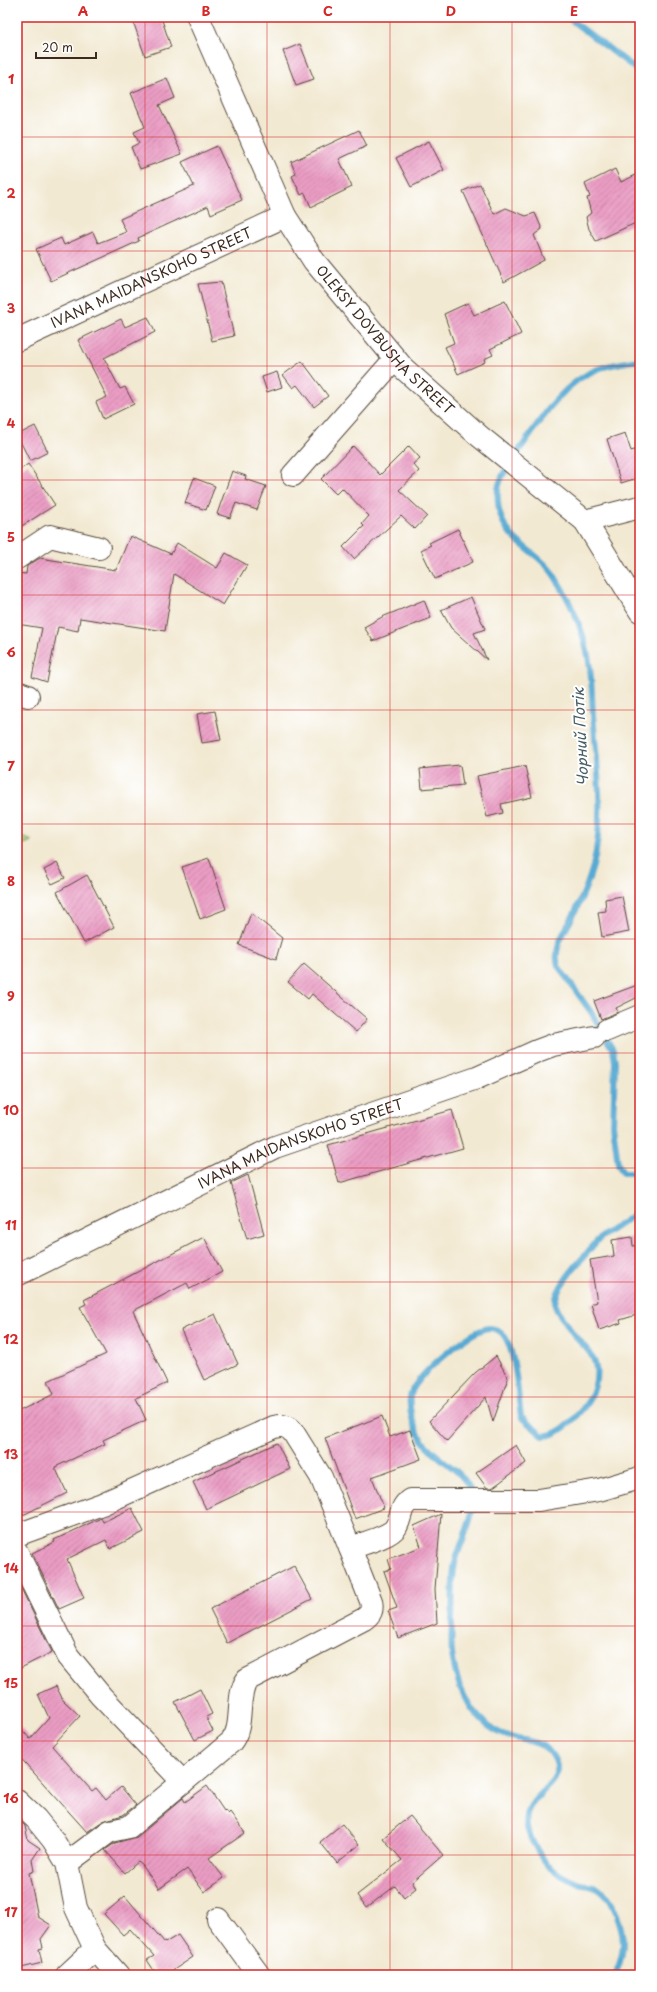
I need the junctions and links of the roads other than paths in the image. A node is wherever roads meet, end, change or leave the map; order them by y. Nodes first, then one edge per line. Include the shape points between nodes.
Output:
1 (198, 17) edge
2 (285, 216) junction
3 (17, 340) edge
4 (395, 359) junction
5 (292, 475) dead end
6 (640, 507) edge
7 (585, 521) junction
8 (99, 548) dead end
9 (17, 558) edge
10 (640, 611) edge
11 (640, 1016) edge
12 (17, 1275) edge
13 (640, 1478) edge
14 (17, 1535) edge
15 (350, 1548) junction
16 (17, 1552) edge
17 (183, 1782) junction
18 (17, 1801) edge
19 (67, 1863) junction
20 (218, 1919) dead end
21 (95, 1949) junction
22 (67, 1975) edge
23 (118, 1975) edge
24 (259, 1975) edge

1 - 2 street, OLEKSY DOVBUSHA STREET
2 - 3 street, IVANA MAIDANSKOHO STREET
2 - 4 street, OLEKSY DOVBUSHA STREET via 314,260
4 - 5 street
4 - 7 street, OLEKSY DOVBUSHA STREET via 444,406
6 - 7 street
7 - 10 street, OLEKSY DOVBUSHA STREET
8 - 9 street via 50,536
11 - 12 street, IVANA MAIDANSKOHO STREET via 601,1033 536,1051 477,1078 274,1147
13 - 15 street via 567,1497 539,1500 410,1500 404,1504 398,1524 392,1532
14 - 15 street via 102,1504 281,1425 293,1432 321,1477
15 - 17 street via 371,1601 370,1615 247,1680 243,1688 233,1739
16 - 17 street via 68,1656 101,1696
17 - 19 street via 129,1826 110,1831
18 - 19 street via 53,1840
19 - 21 street via 76,1908
20 - 24 street
21 - 22 street
21 - 23 street

